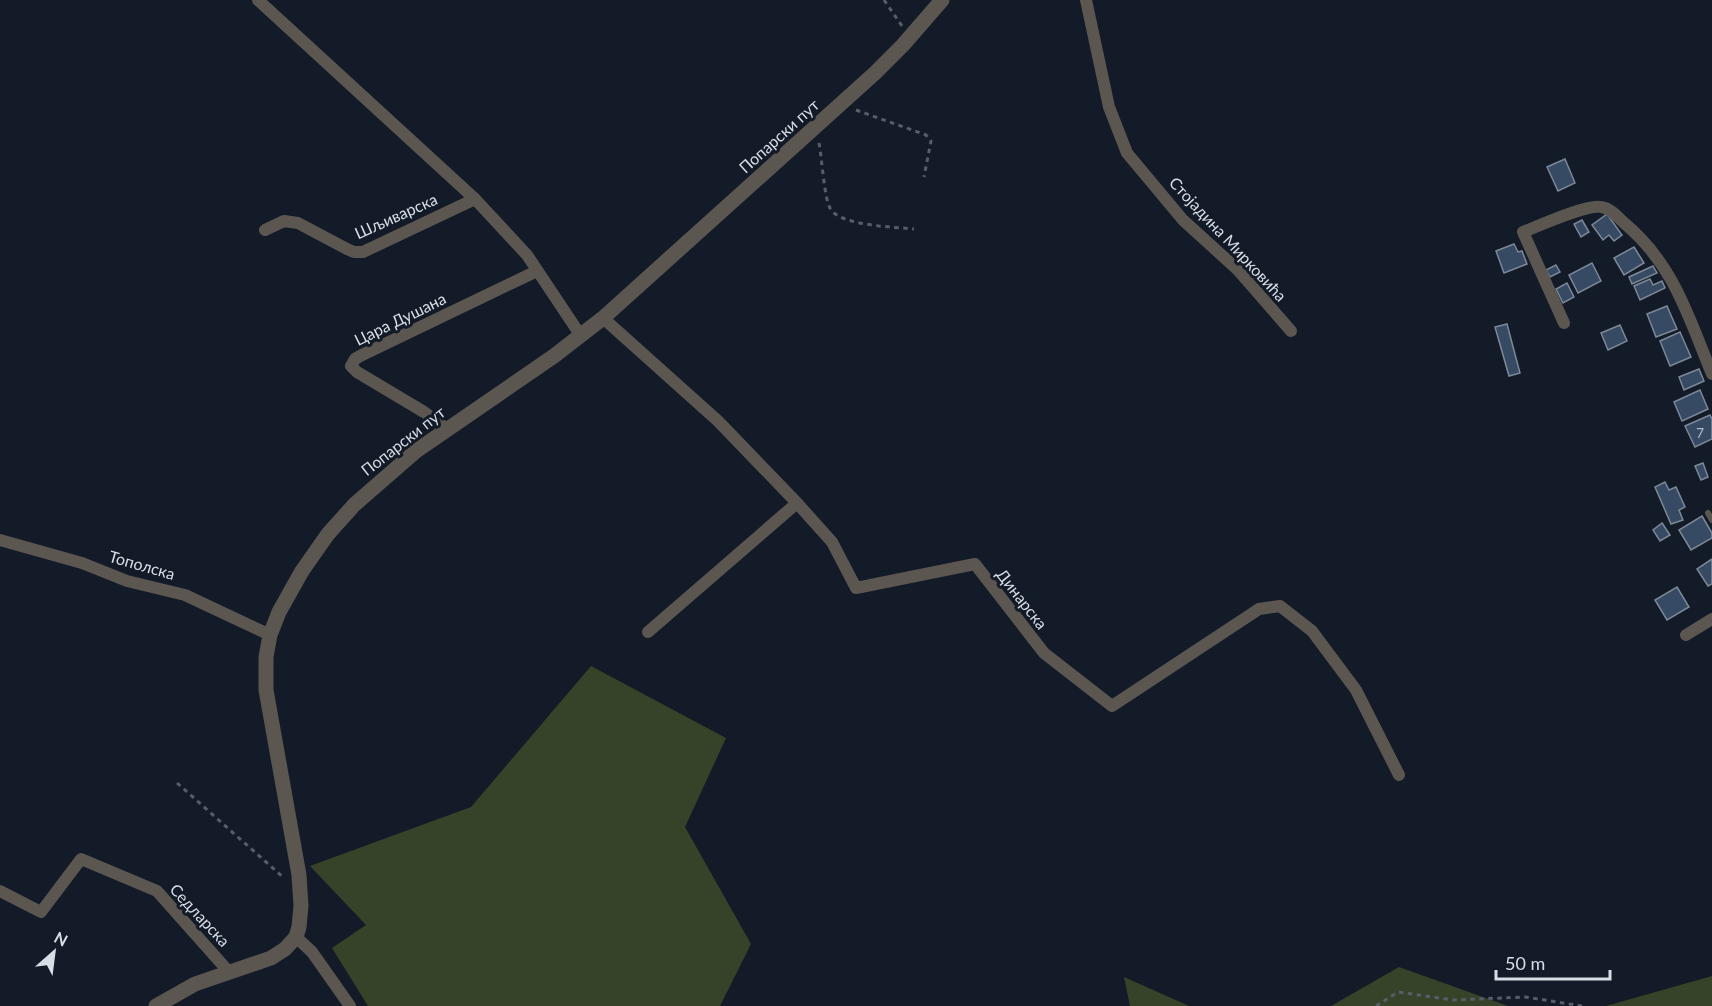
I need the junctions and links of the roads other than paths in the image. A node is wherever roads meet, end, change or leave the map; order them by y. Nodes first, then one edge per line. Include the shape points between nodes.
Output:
1 (258, 0) edge
2 (942, 0) edge
3 (1086, 0) edge
4 (475, 199) junction
5 (265, 230) dead end
6 (537, 270) junction
7 (603, 318) junction
8 (1564, 323) dead end
9 (1291, 331) dead end
10 (581, 336) junction
11 (1712, 374) edge
12 (447, 429) junction
13 (798, 503) junction
14 (1708, 513) dead end
15 (1712, 520) edge
16 (0, 540) edge
17 (1712, 619) edge
18 (648, 632) dead end
19 (270, 635) junction
20 (1686, 635) dead end
21 (1399, 775) dead end
22 (0, 891) edge
23 (296, 936) junction
24 (229, 972) junction
25 (156, 1006) edge
26 (350, 1006) edge

1 - 4 street
2 - 7 street, Попарски пут via 909,38 817,126
3 - 9 street, Стојадина Мирковића via 1109,107 1127,153 1184,220 1238,270
4 - 5 street, Шљиварска via 363,252 347,249 298,223 284,221
4 - 6 street
6 - 10 street
6 - 12 street, Цара Душана via 353,362 351,366 357,372
7 - 10 street, Попарски пут
7 - 13 street, Динарска via 706,409
8 - 11 street via 1523,232 1587,208 1608,209 1635,231 1678,290
10 - 12 street, Попарски пут
12 - 19 street, Попарски пут via 376,485 333,528 289,592
13 - 18 street
13 - 21 street, Динарска via 832,542 856,588 975,564 1044,653 1112,706 1259,609 1280,606 1312,631 1356,690
14 - 15 lane
16 - 19 street, Тополска via 82,563 127,581 185,595
17 - 20 street
19 - 23 street, Попарски пут via 266,690 301,894
22 - 24 street, Седларска via 40,912 81,859 157,891
23 - 24 street via 271,958
23 - 26 street
24 - 25 street via 195,984

